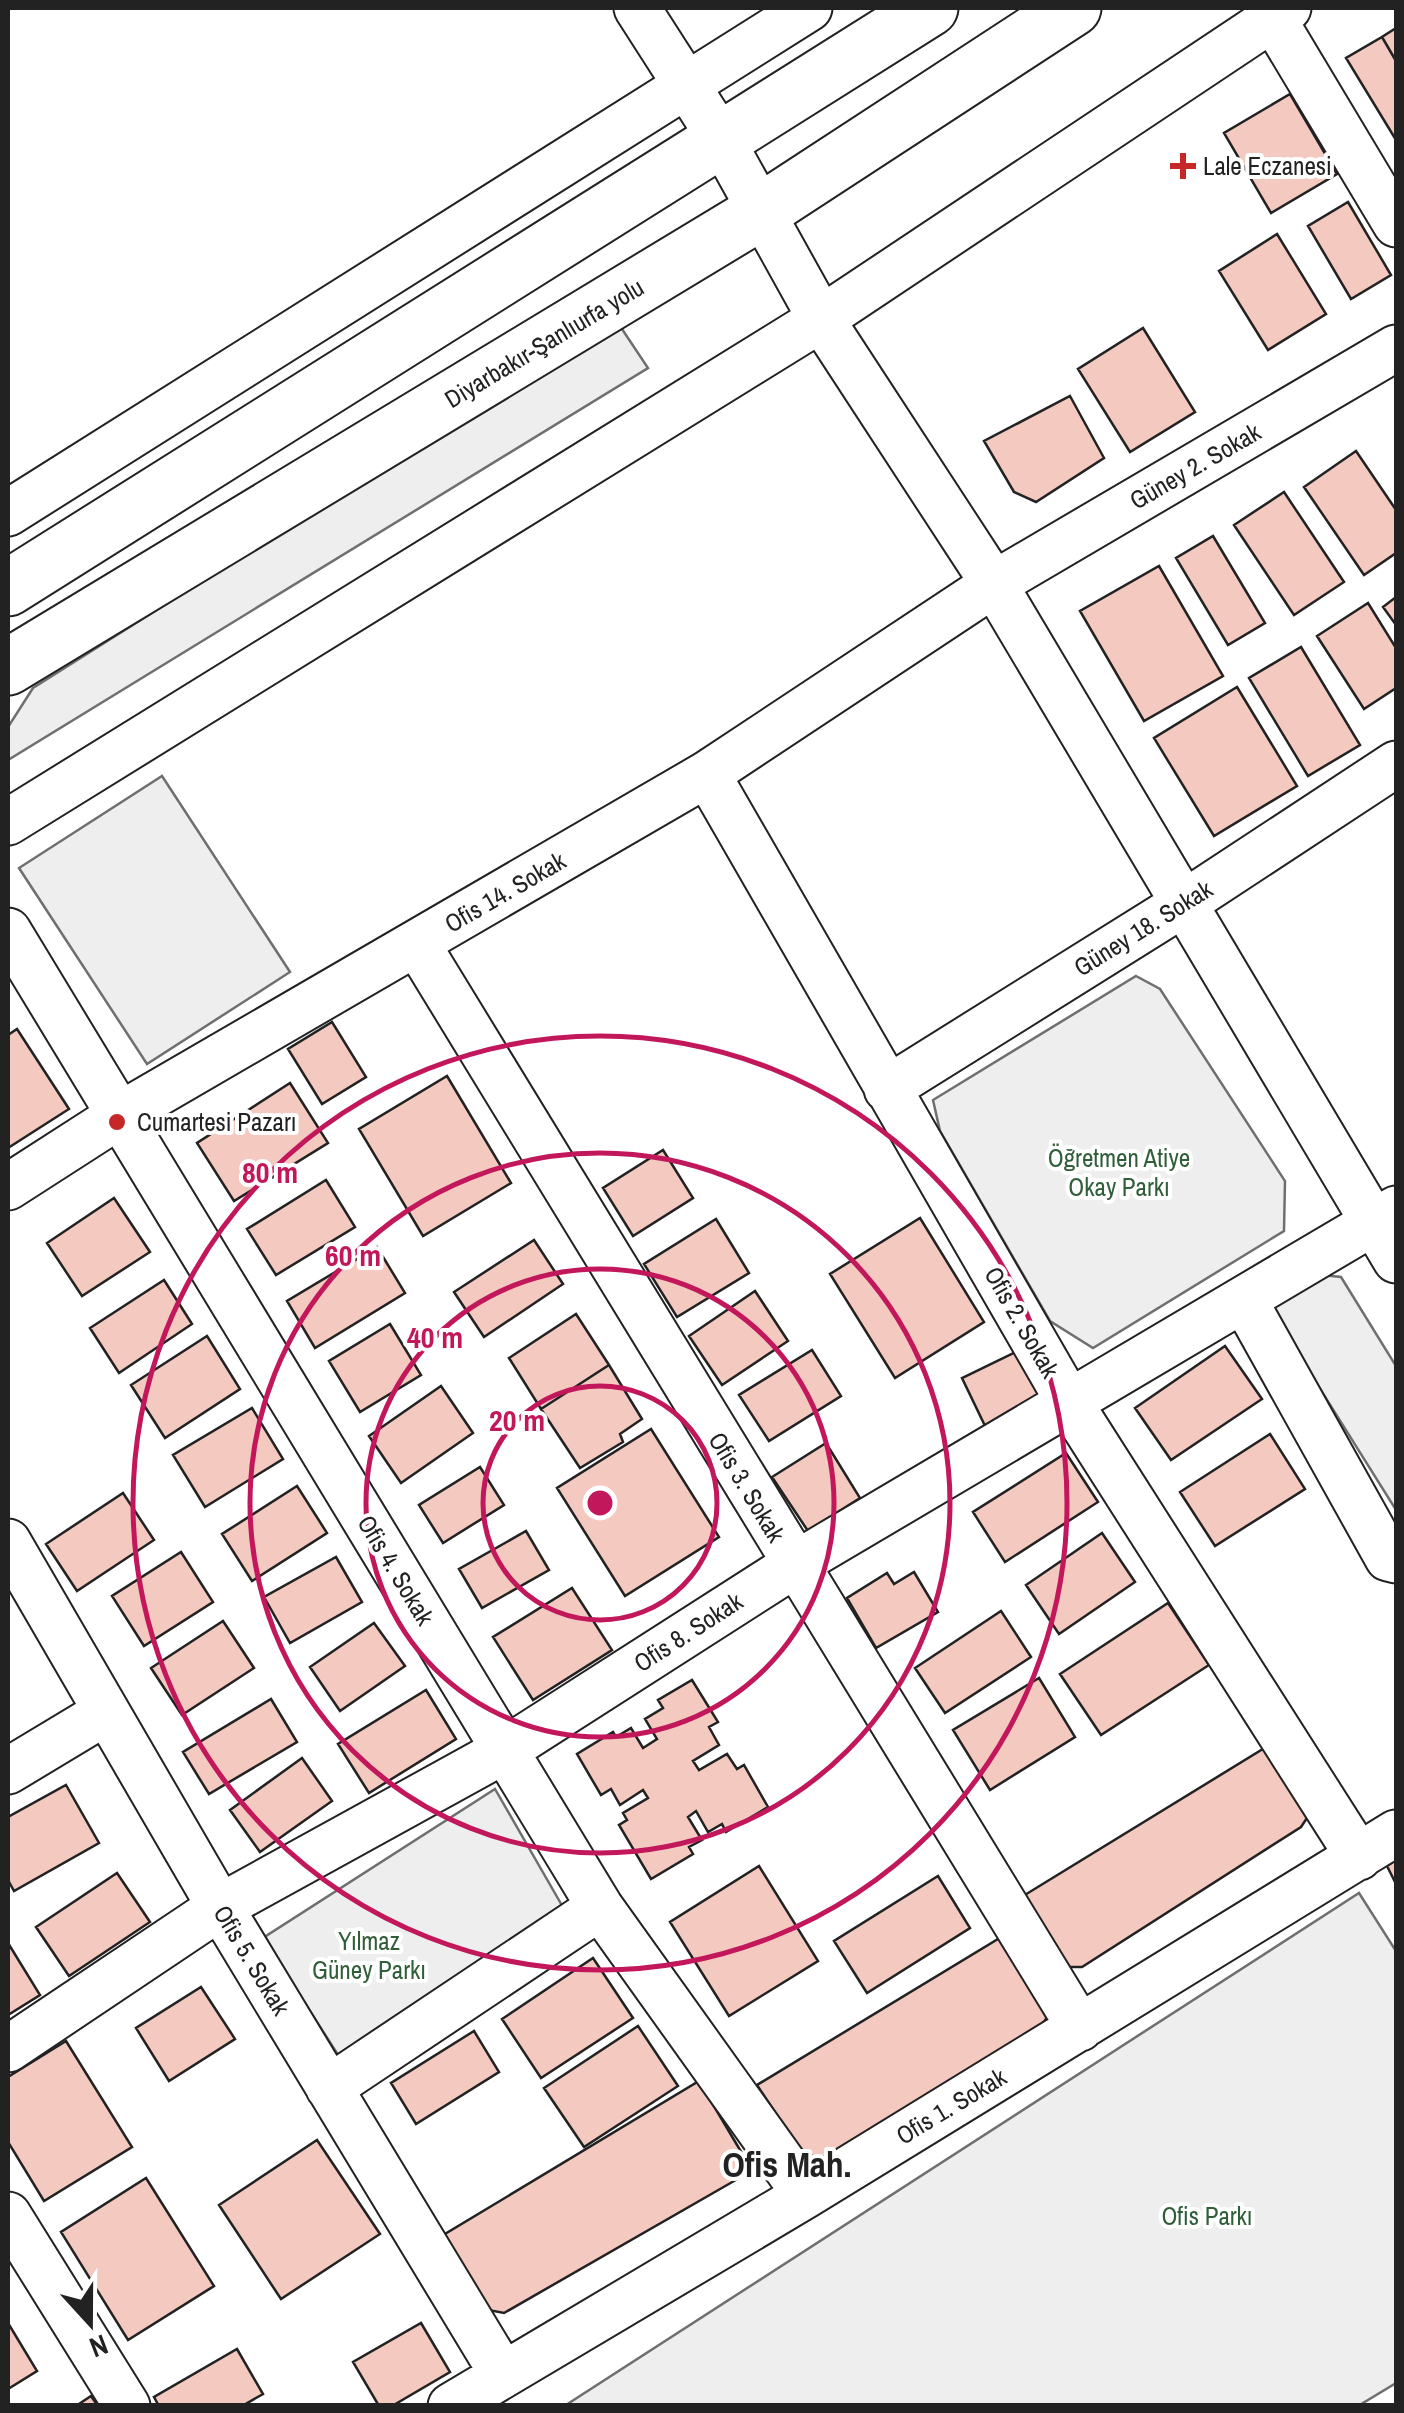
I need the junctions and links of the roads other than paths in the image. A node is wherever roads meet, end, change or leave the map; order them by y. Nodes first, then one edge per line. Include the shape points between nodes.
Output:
1 (638, 8) edge
2 (810, 8) edge
3 (930, 8) edge
4 (1073, 8) edge
5 (1280, 12) edge
6 (686, 84) junction
7 (722, 139) junction
8 (762, 211) junction
9 (1396, 224) edge
10 (821, 319) junction
11 (1396, 348) edge
12 (8, 512) edge
13 (994, 584) junction
14 (8, 588) edge
15 (10, 668) edge
16 (1396, 764) edge
17 (707, 774) junction
18 (8, 822) edge
19 (1183, 904) junction
20 (8, 931) edge
21 (417, 944) junction
22 (887, 1089) junction
23 (120, 1115) junction
24 (8, 1187) edge
25 (1389, 1231) edge
26 (1244, 1300) junction
27 (1069, 1402) junction
28 (8, 1542) edge
29 (1396, 1560) edge
30 (794, 1565) junction
31 (106, 1712) junction
32 (504, 1750) junction
33 (8, 1771) edge
34 (1396, 1833) edge
35 (1359, 1857) junction
36 (600, 1906) junction
37 (220, 1907) junction
38 (1080, 2028) junction
39 (8, 2049) edge
40 (329, 2088) junction
41 (806, 2195) junction
42 (8, 2215) edge
43 (502, 2373) junction
44 (127, 2406) edge
45 (451, 2406) edge

1 - 6 street
2 - 6 street
3 - 7 highway
4 - 8 highway, Diyarbakır-Şanlıurfa yolu
5 - 9 street
5 - 10 street
6 - 7 street
6 - 12 street
7 - 8 street
7 - 14 highway
8 - 10 street
8 - 15 highway, Diyarbakır-Şanlıurfa yolu
10 - 13 street
10 - 18 street
11 - 13 street, Güney 2. Sokak
13 - 17 street, Ofis 14. Sokak
13 - 19 street
16 - 19 street, Güney 18. Sokak
17 - 21 street, Ofis 14. Sokak
17 - 22 street, Ofis 2. Sokak
19 - 22 street, Güney 18. Sokak
19 - 25 street
20 - 23 street, Ofis 4. Sokak
21 - 23 street, Ofis 14. Sokak
21 - 30 street, Ofis 3. Sokak
22 - 27 street, Ofis 2. Sokak
23 - 24 street, Ofis 14. Sokak
23 - 32 street, Ofis 4. Sokak
25 - 26 street, Ofis 8. Sokak
26 - 27 street, Ofis 8. Sokak
26 - 29 street via 1388,1558
27 - 30 street, Ofis 8. Sokak
27 - 35 street, Ofis 2. Sokak
28 - 31 street, Ofis 5. Sokak
30 - 32 street, Ofis 8. Sokak
30 - 38 street, Ofis 3. Sokak
31 - 33 street
31 - 37 street, Ofis 5. Sokak
32 - 36 street, Ofis 4. Sokak
32 - 37 street, Ofis 8. Sokak
34 - 35 street, Ofis 1. Sokak
35 - 38 street, Ofis 1. Sokak
36 - 40 street
36 - 41 street, Ofis 4. Sokak
37 - 39 street, Ofis 8. Sokak
37 - 40 street, Ofis 5. Sokak
38 - 41 street, Ofis 1. Sokak
40 - 43 street, Ofis 5. Sokak
41 - 43 street, Ofis 1. Sokak
42 - 44 street
43 - 45 street, Ofis 1. Sokak

